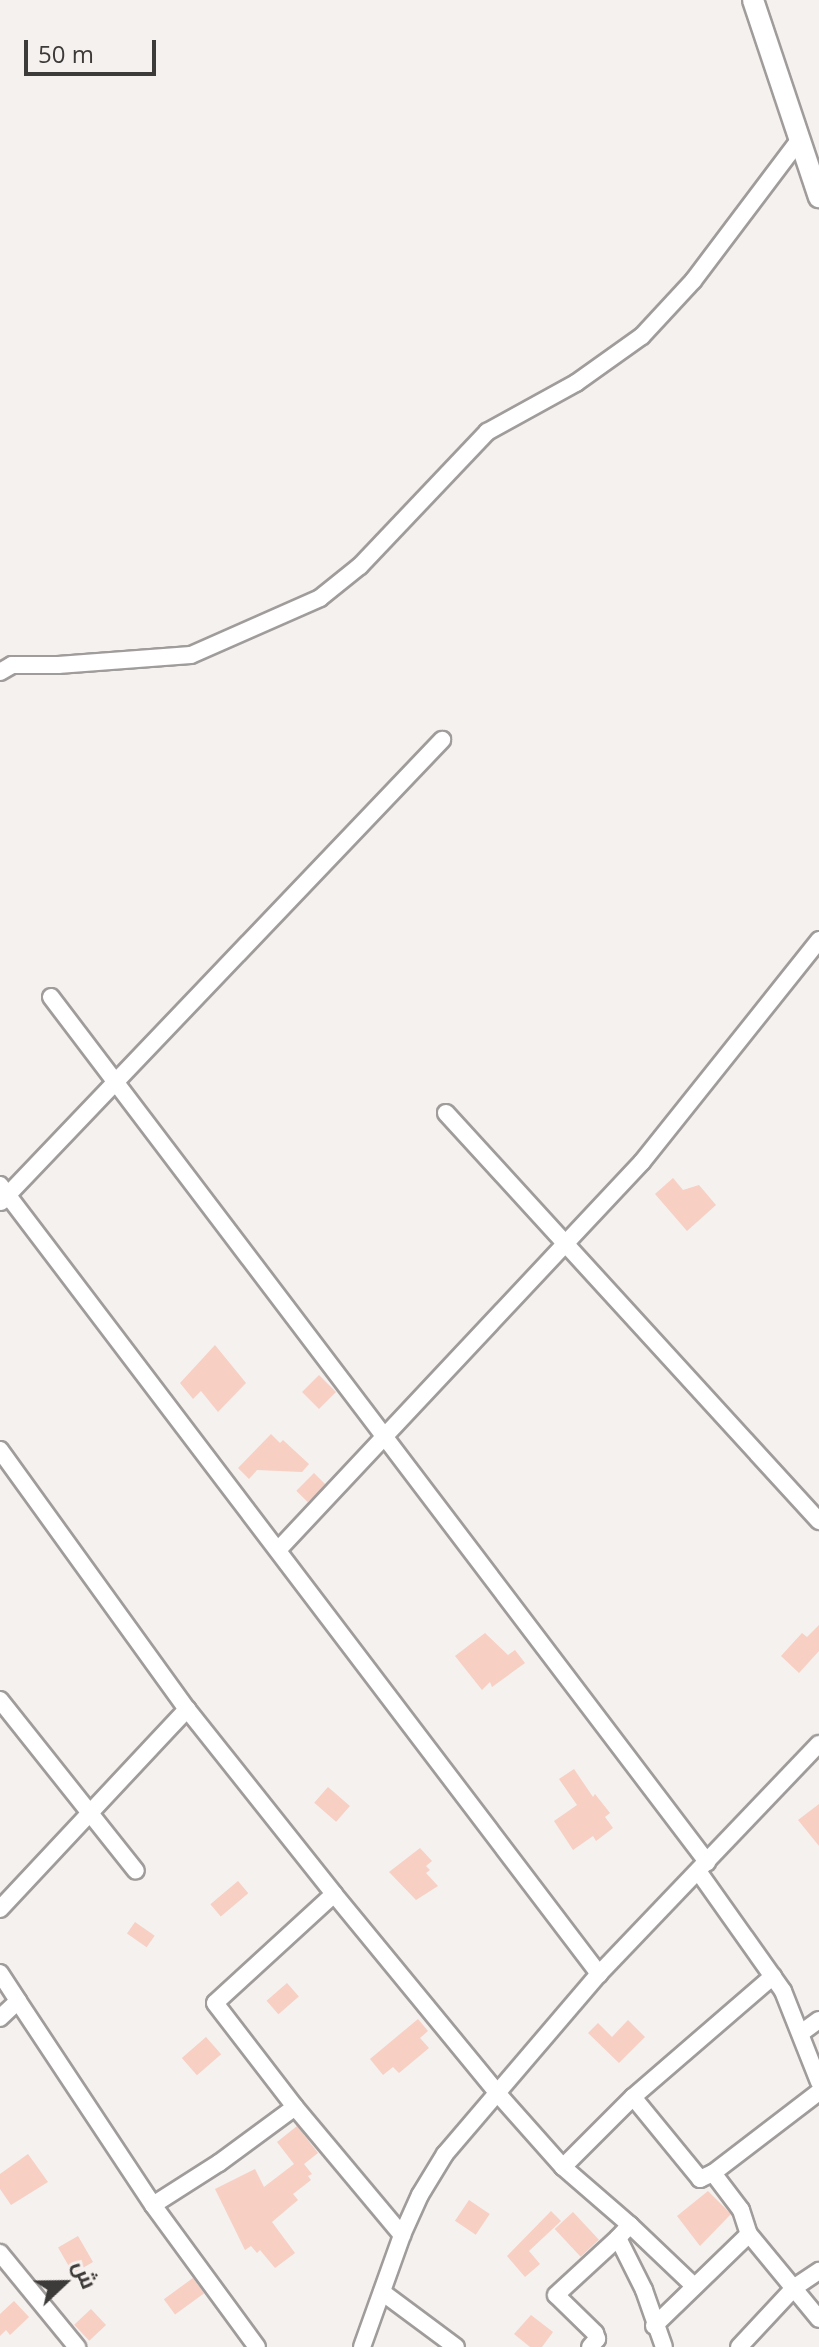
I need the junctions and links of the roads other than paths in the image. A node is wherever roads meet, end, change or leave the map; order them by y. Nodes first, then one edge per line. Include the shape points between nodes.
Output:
1 (753, 0) edge
2 (800, 139) junction
3 (819, 197) edge
4 (4, 664) edge
5 (442, 740) dead end
6 (819, 940) edge
7 (51, 997) dead end
8 (115, 1082) junction
9 (446, 1113) dead end
10 (2, 1194) edge
11 (565, 1244) junction
12 (385, 1436) junction
13 (0, 1450) edge
14 (819, 1521) edge
15 (278, 1550) junction
16 (0, 1700) edge
17 (187, 1709) junction
18 (819, 1744) edge
19 (91, 1814) junction
20 (703, 1866) junction
21 (136, 1871) dead end
22 (334, 1894) junction
23 (0, 1909) edge
24 (0, 1973) edge
25 (599, 1974) junction
26 (773, 1976) junction
27 (18, 2001) junction
28 (0, 2018) edge
29 (819, 2020) edge
30 (801, 2033) junction
31 (819, 2082) edge
32 (819, 2092) edge
33 (499, 2095) junction
34 (633, 2097) junction
35 (295, 2107) junction
36 (563, 2167) junction
37 (713, 2173) junction
38 (153, 2205) junction
39 (630, 2225) junction
40 (749, 2234) junction
41 (402, 2235) junction
42 (618, 2238) junction
43 (0, 2253) edge
44 (819, 2271) edge
45 (693, 2285) junction
46 (795, 2287) junction
47 (382, 2292) junction
48 (819, 2319) edge
49 (654, 2326) junction
50 (70, 2345) edge
51 (257, 2347) edge
52 (362, 2347) edge
53 (456, 2347) edge
54 (590, 2347) edge
55 (664, 2347) edge
56 (739, 2347) edge

1 - 2 street
2 - 3 street
2 - 4 street via 693,281 642,336 576,383 487,432 360,566 320,598 191,655
5 - 8 street
6 - 11 street via 642,1162
7 - 8 street
8 - 10 street
8 - 12 street
9 - 11 street
10 - 15 street
11 - 12 street
11 - 14 street
12 - 15 street
12 - 20 street
13 - 17 street
15 - 25 street
16 - 19 street
17 - 19 street
17 - 22 street
18 - 20 street
19 - 21 street
19 - 23 street
20 - 25 street
20 - 26 street
22 - 33 street
22 - 35 street via 215,2003
24 - 27 street
25 - 33 street
26 - 30 street
26 - 34 street
27 - 28 street
27 - 38 street
29 - 30 street
30 - 31 street
32 - 37 street
33 - 36 street
33 - 41 street via 445,2154
34 - 36 street
34 - 37 street via 698,2177
35 - 38 street
35 - 41 street
36 - 39 street
37 - 40 street via 741,2210
38 - 51 street
39 - 42 street
39 - 45 street
40 - 45 street
40 - 46 street
41 - 47 street
42 - 49 street via 644,2290
42 - 54 street via 556,2295 595,2333
43 - 50 street
44 - 46 street
45 - 49 street
46 - 48 street
46 - 56 street
47 - 52 street
47 - 53 street
49 - 55 street

